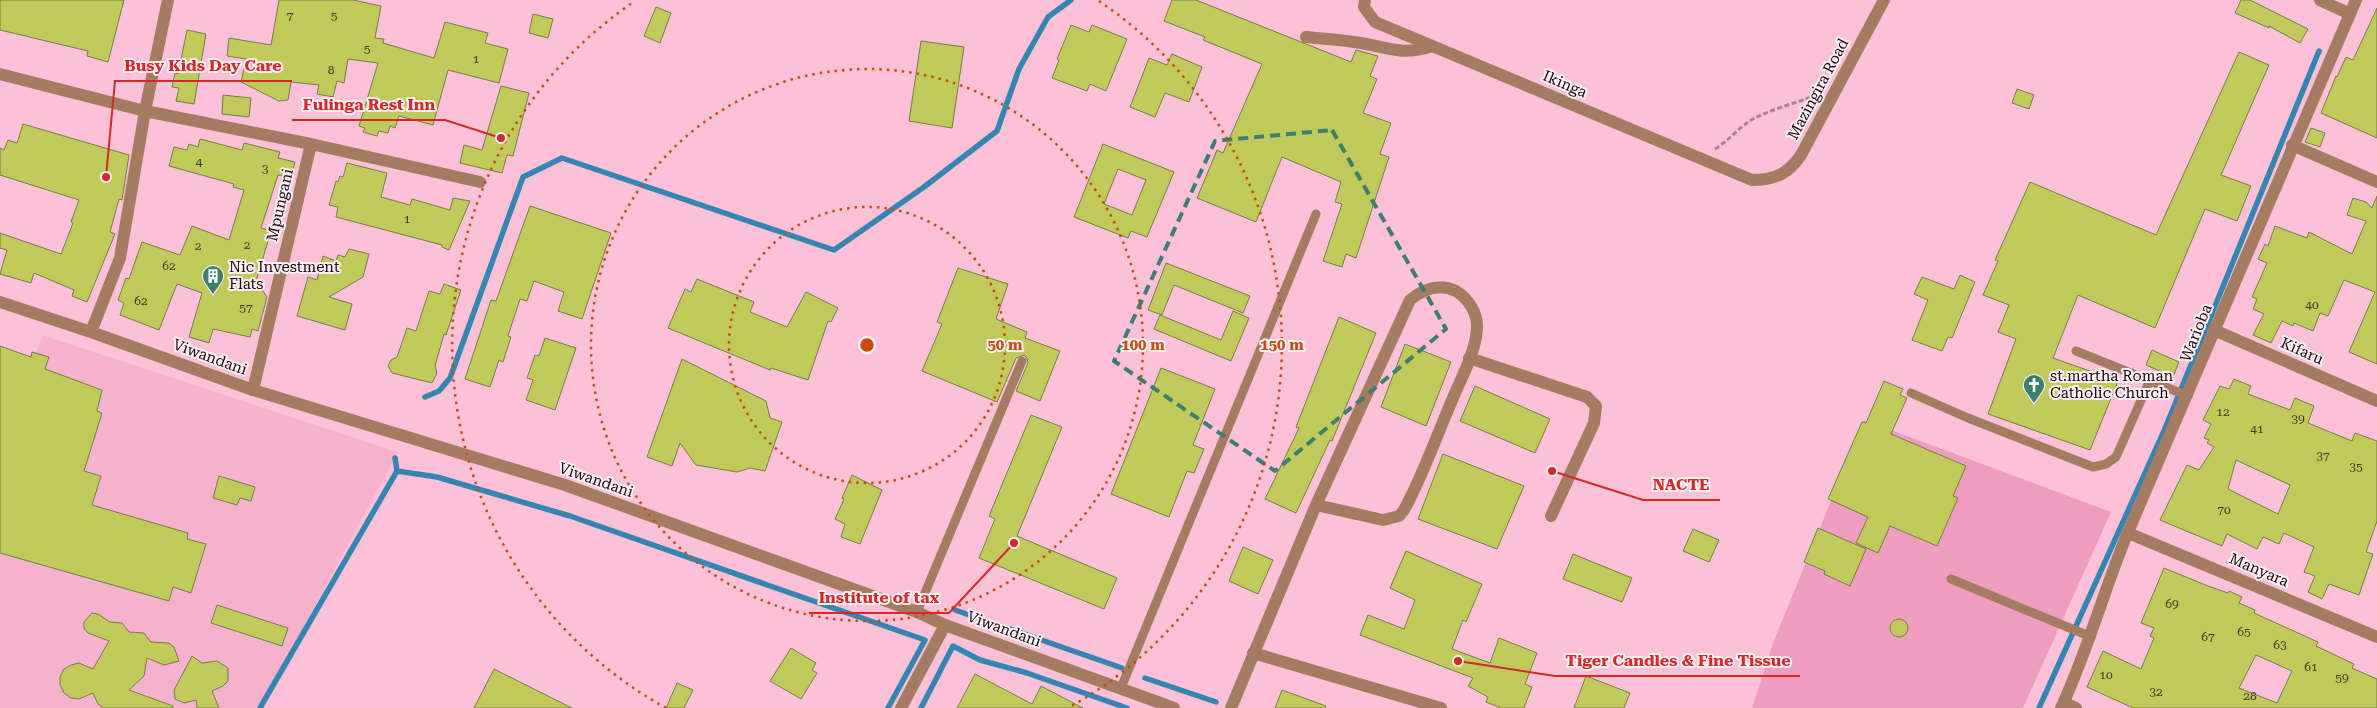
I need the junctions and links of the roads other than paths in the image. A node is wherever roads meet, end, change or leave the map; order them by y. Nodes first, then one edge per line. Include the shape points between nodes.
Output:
1 (168, 0) edge
2 (1365, 0) edge
3 (1884, 0) edge
4 (2320, 0) edge
5 (2356, 0) edge
6 (2350, 14) junction
7 (1306, 37) dead end
8 (1433, 46) junction
9 (0, 74) edge
10 (145, 111) junction
11 (311, 144) junction
12 (2292, 145) junction
13 (1767, 180) joint
14 (480, 182) dead end
15 (2377, 182) edge
16 (1316, 214) dead end
17 (0, 302) edge
18 (2214, 330) junction
19 (91, 332) junction
20 (2076, 350) dead end
21 (1469, 358) junction
22 (1022, 361) dead end
23 (2150, 380) junction
24 (253, 390) junction
25 (1911, 393) dead end
26 (2188, 396) junction
27 (2377, 401) edge
28 (1316, 505) junction
29 (1551, 516) dead end
30 (2128, 533) junction
31 (1951, 580) dead end
32 (917, 612) junction
33 (945, 625) junction
34 (2089, 636) junction
35 (2377, 637) edge
36 (1253, 653) junction
37 (1121, 688) junction
38 (2063, 705) edge
39 (901, 708) edge
40 (1174, 708) edge
41 (1231, 708) edge
42 (1441, 708) edge
43 (2076, 708) edge

1 - 10 street
2 - 8 street, Ikinga via 1364,7 1375,22
3 - 13 street, Mazingira Road via 1793,167 1781,176
4 - 6 street
5 - 6 street, Warioba
6 - 12 street, Warioba
7 - 8 street via 1360,43 1400,52
8 - 13 street, Ikinga via 1752,180
9 - 10 street
10 - 11 street
10 - 19 street via 120,258
11 - 14 street
11 - 24 street, Mpungani
12 - 15 street
12 - 18 street, Warioba
16 - 37 lane
17 - 19 street, Viwandani
18 - 26 street, Warioba
18 - 27 street, Kifaru
19 - 24 street, Viwandani
20 - 23 lane
21 - 28 street via 1408,504 1399,516 1383,520
21 - 28 street via 1477,330 1472,307 1455,291 1431,288 1419,292 1410,300
21 - 29 street via 1587,397 1596,406 1594,423
22 - 32 lane
23 - 25 lane via 2116,457 2094,467
23 - 26 lane
24 - 32 street, Viwandani via 565,486
26 - 30 street, Warioba
28 - 36 street
30 - 34 street, Warioba
30 - 35 street, Manyara
31 - 34 lane
32 - 33 street, Viwandani
33 - 37 street, Viwandani
33 - 39 street
34 - 38 street, Warioba
36 - 41 street
36 - 42 street
37 - 40 street, Viwandani
38 - 43 street

